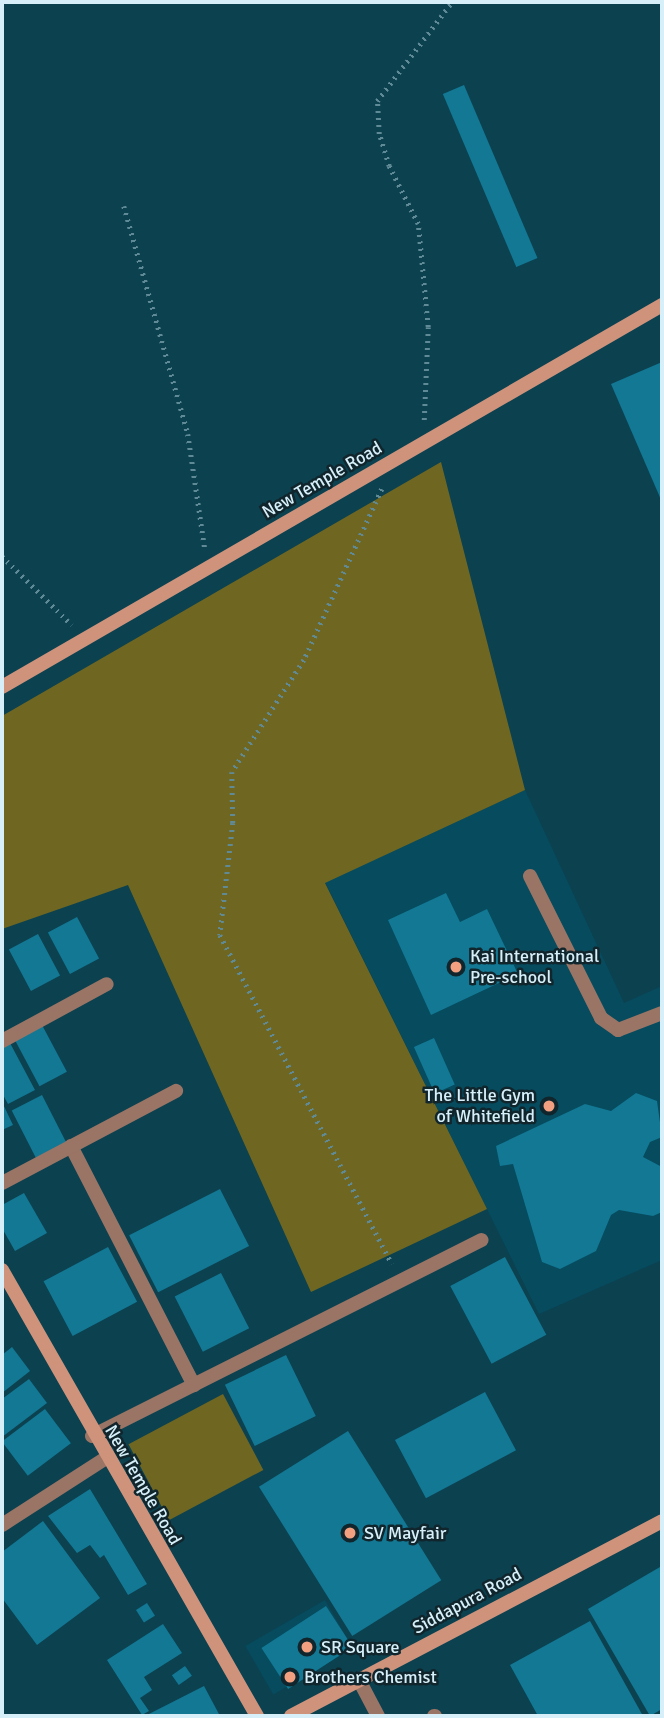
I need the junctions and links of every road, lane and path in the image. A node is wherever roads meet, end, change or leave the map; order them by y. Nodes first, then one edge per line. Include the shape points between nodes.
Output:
1 (452, 2) edge
2 (124, 206) dead end
3 (662, 305) edge
4 (424, 442) junction
5 (395, 460) junction
6 (2, 556) edge
7 (208, 569) junction
8 (85, 638) junction
9 (2, 687) edge
10 (530, 876) dead end
11 (107, 984) dead end
12 (662, 1013) edge
13 (2, 1041) edge
14 (176, 1091) dead end
15 (71, 1146) junction
16 (2, 1183) edge
17 (481, 1240) dead end
18 (2, 1270) edge
19 (398, 1282) junction
20 (194, 1385) junction
21 (92, 1436) junction
22 (106, 1458) junction
23 (662, 1521) edge
24 (2, 1525) edge
25 (359, 1680) junction
26 (257, 1716) edge
27 (291, 1716) edge
28 (378, 1716) edge

1 - 4 path via 377,101 379,134 389,166 418,223 428,327
2 - 7 path via 188,434
3 - 4 street, New Temple Road
4 - 5 street, New Temple Road
5 - 7 street, New Temple Road
5 - 19 path via 304,660 232,772 233,822 220,935
6 - 8 path
7 - 8 street, New Temple Road
8 - 9 street, New Temple Road
10 - 12 street via 601,1018 618,1030
11 - 13 street
14 - 15 street
15 - 16 street
15 - 20 street
17 - 19 street
18 - 21 street, New Temple Road
19 - 20 street
20 - 21 street
21 - 22 street, New Temple Road
22 - 24 street
22 - 26 street, New Temple Road
23 - 25 street, Siddapura Road
25 - 27 street, Siddapura Road
25 - 28 street

